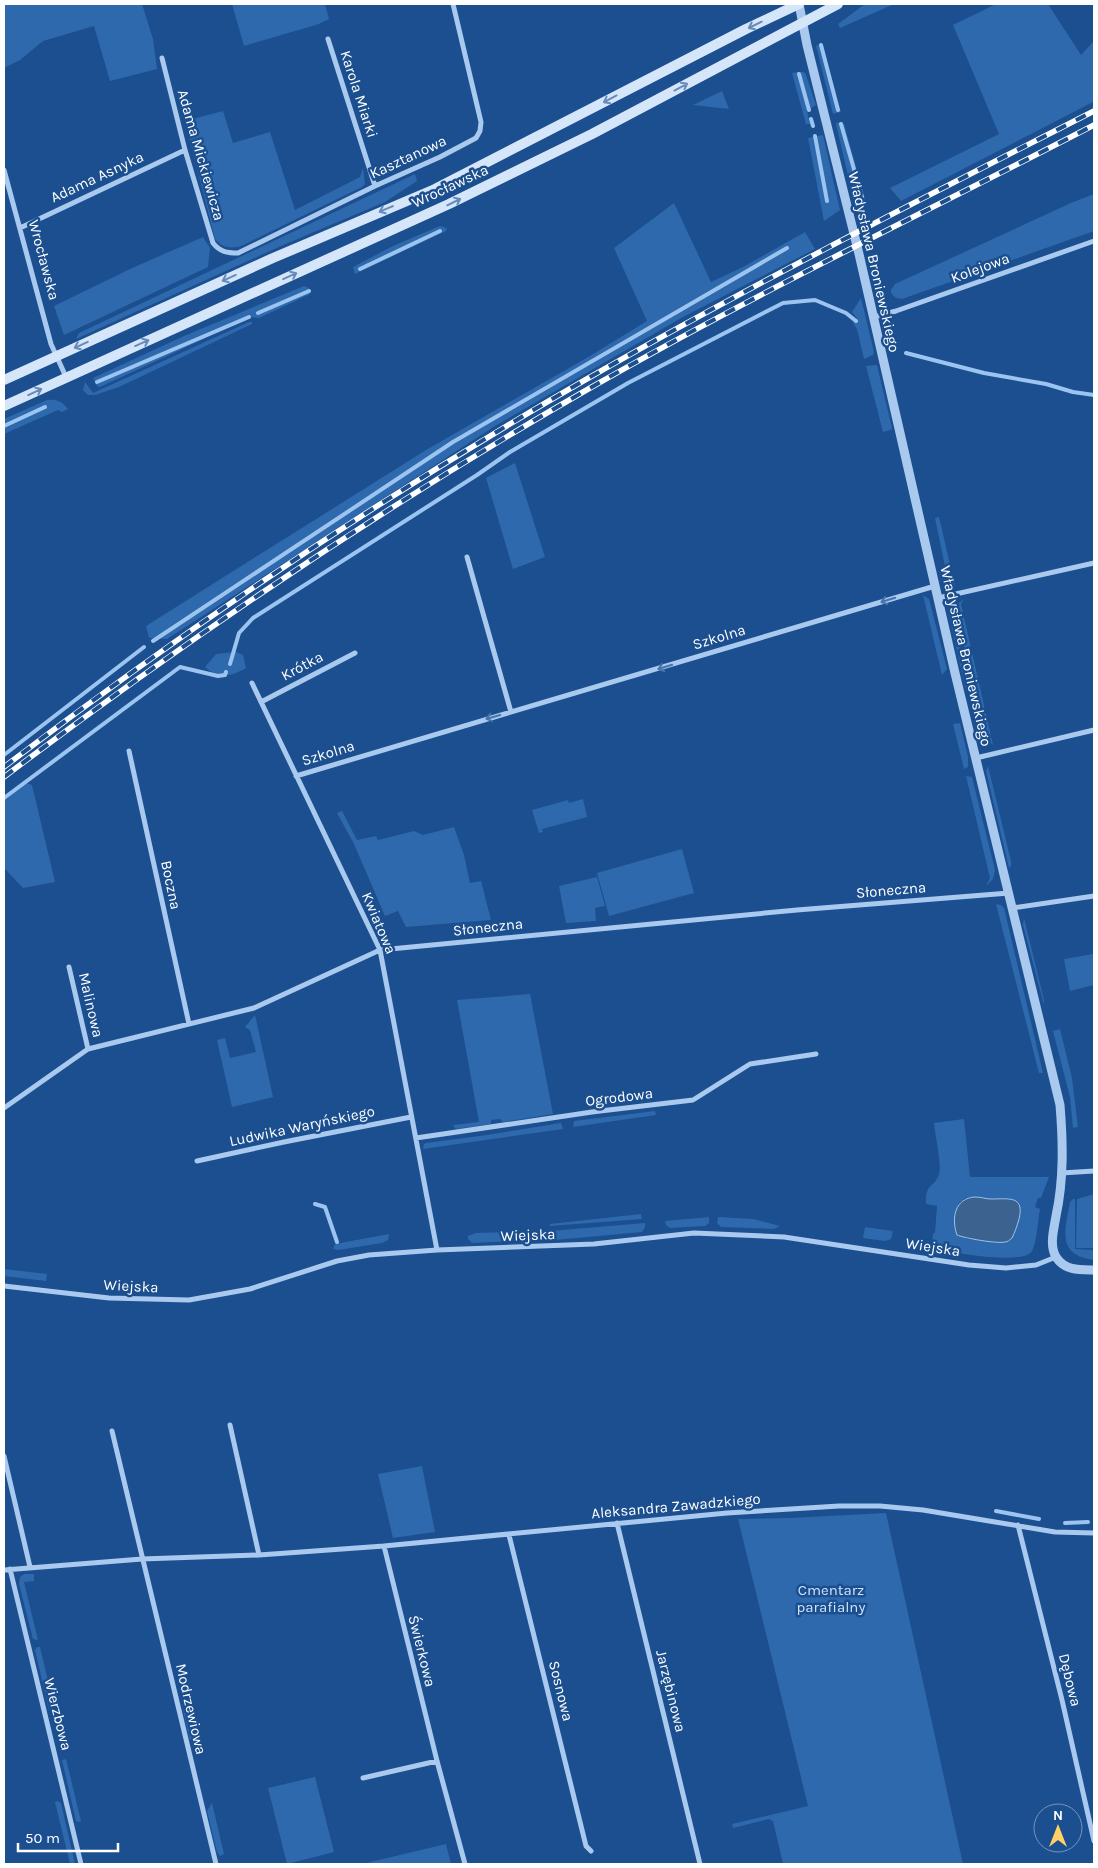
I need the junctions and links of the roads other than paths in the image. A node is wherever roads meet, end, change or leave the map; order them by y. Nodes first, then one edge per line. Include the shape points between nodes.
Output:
1 (453, 4) edge
2 (799, 4) edge
3 (838, 4) edge
4 (803, 23) junction
5 (328, 39) dead end
6 (162, 58) dead end
7 (184, 150) junction
8 (4, 170) edge
9 (375, 186) junction
10 (20, 228) junction
11 (1094, 240) edge
12 (224, 252) joint
13 (874, 316) junction
14 (56, 356) junction
15 (66, 377) junction
16 (4, 380) edge
17 (4, 406) edge
18 (467, 557) dead end
19 (1094, 563) edge
20 (935, 586) junction
21 (938, 598) junction
22 (354, 653) dead end
23 (252, 683) dead end
24 (261, 702) junction
25 (511, 712) junction
26 (1094, 730) edge
27 (129, 751) dead end
28 (976, 758) junction
29 (296, 776) junction
30 (1008, 893) junction
31 (1094, 896) edge
32 (1012, 908) junction
33 (380, 950) junction
34 (69, 967) dead end
35 (189, 1024) junction
36 (88, 1049) junction
37 (816, 1054) dead end
38 (4, 1108) edge
39 (411, 1116) junction
40 (416, 1138) junction
41 (197, 1162) dead end
42 (1094, 1171) edge
43 (1062, 1173) junction
44 (437, 1250) junction
45 (1056, 1257) junction
46 (1094, 1270) edge
47 (4, 1286) edge
48 (230, 1425) dead end
49 (112, 1430) dead end
50 (4, 1456) edge
51 (618, 1523) junction
52 (1018, 1525) junction
53 (1094, 1533) edge
54 (509, 1535) junction
55 (384, 1546) junction
56 (259, 1555) junction
57 (142, 1559) junction
58 (30, 1567) junction
59 (4, 1570) edge
60 (10, 1570) junction
61 (436, 1761) junction
62 (363, 1778) dead end
63 (1094, 1841) edge
64 (591, 1851) dead end
65 (81, 1864) edge
66 (216, 1864) edge
67 (465, 1864) edge
68 (700, 1864) edge

1 - 9 street, Kasztanowa via 480,118 480,131 476,138 440,157
2 - 4 street, Władysława Broniewskiego
2 -> 14 main road, Wrocławska via 435,188
3 - 4 main road, Wrocławska
4 - 13 street, Władysława Broniewskiego
15 -> 4 main road, Wrocławska via 449,204 592,134
5 - 9 street, Karola Miarki
6 - 7 street, Adama Mickiewicza
7 - 10 street, Adama Asnyka
7 - 12 street, Adama Mickiewicza via 213,244
8 - 10 street, Wrocławska
9 - 12 street, Kasztanowa via 238,253
10 - 14 street, Wrocławska
11 - 13 street, Kolejowa
13 - 20 street, Władysława Broniewskiego
14 - 15 street, Wrocławska
14 - 16 main road, Wrocławska
17 -> 15 main road, Wrocławska
18 - 25 street
19 - 21 street
20 - 21 street, Władysława Broniewskiego
20 -> 25 street, Szkolna
21 - 28 street, Władysława Broniewskiego
22 - 24 street, Krótka
23 - 24 street, Kwiatowa
24 - 29 street, Kwiatowa
25 -> 29 street, Szkolna
26 - 28 street
27 - 35 street, Boczna
28 - 30 street, Władysława Broniewskiego
29 - 33 street, Kwiatowa
30 - 32 street, Władysława Broniewskiego
30 - 33 street, Słoneczna
31 - 32 street
32 - 43 street, Władysława Broniewskiego via 1060,1105
33 - 35 street, Słoneczna via 254,1008
33 - 39 street, Kwiatowa
34 - 36 street, Malinowa
35 - 36 street, Słoneczna
36 - 38 street, Słoneczna
37 - 40 street, Ogrodowa via 750,1064 693,1100
39 - 40 street, Kwiatowa
39 - 41 street, Ludwika Waryńskiego
40 - 44 street, Kwiatowa
42 - 43 street
43 - 45 street, Władysława Broniewskiego via 1052,1244
44 - 45 street, Wiejska via 594,1244 694,1232 784,1237 999,1268 1023,1268
44 - 47 street, Wiejska via 377,1254 345,1260 250,1289 189,1300 108,1298
45 - 46 street via 1069,1268
48 - 56 street
49 - 57 street
50 - 58 street
51 - 52 street, Aleksandra Zawadzkiego via 727,1513 880,1506
51 - 54 street, Aleksandra Zawadzkiego
51 - 68 street, Jarzębinowa
52 - 53 street, Aleksandra Zawadzkiego via 1056,1532
52 - 63 street, Dębowa
54 - 55 street, Aleksandra Zawadzkiego
54 - 64 street, Sosnowa via 586,1846
55 - 56 street, Aleksandra Zawadzkiego
55 - 61 street, Świerkowa
56 - 57 street, Aleksandra Zawadzkiego
57 - 58 street, Aleksandra Zawadzkiego
57 - 66 street, Modrzewiowa
58 - 60 street, Aleksandra Zawadzkiego
59 - 60 street, Aleksandra Zawadzkiego
60 - 65 street, Wierzbowa
61 - 62 street
61 - 67 street, Świerkowa

